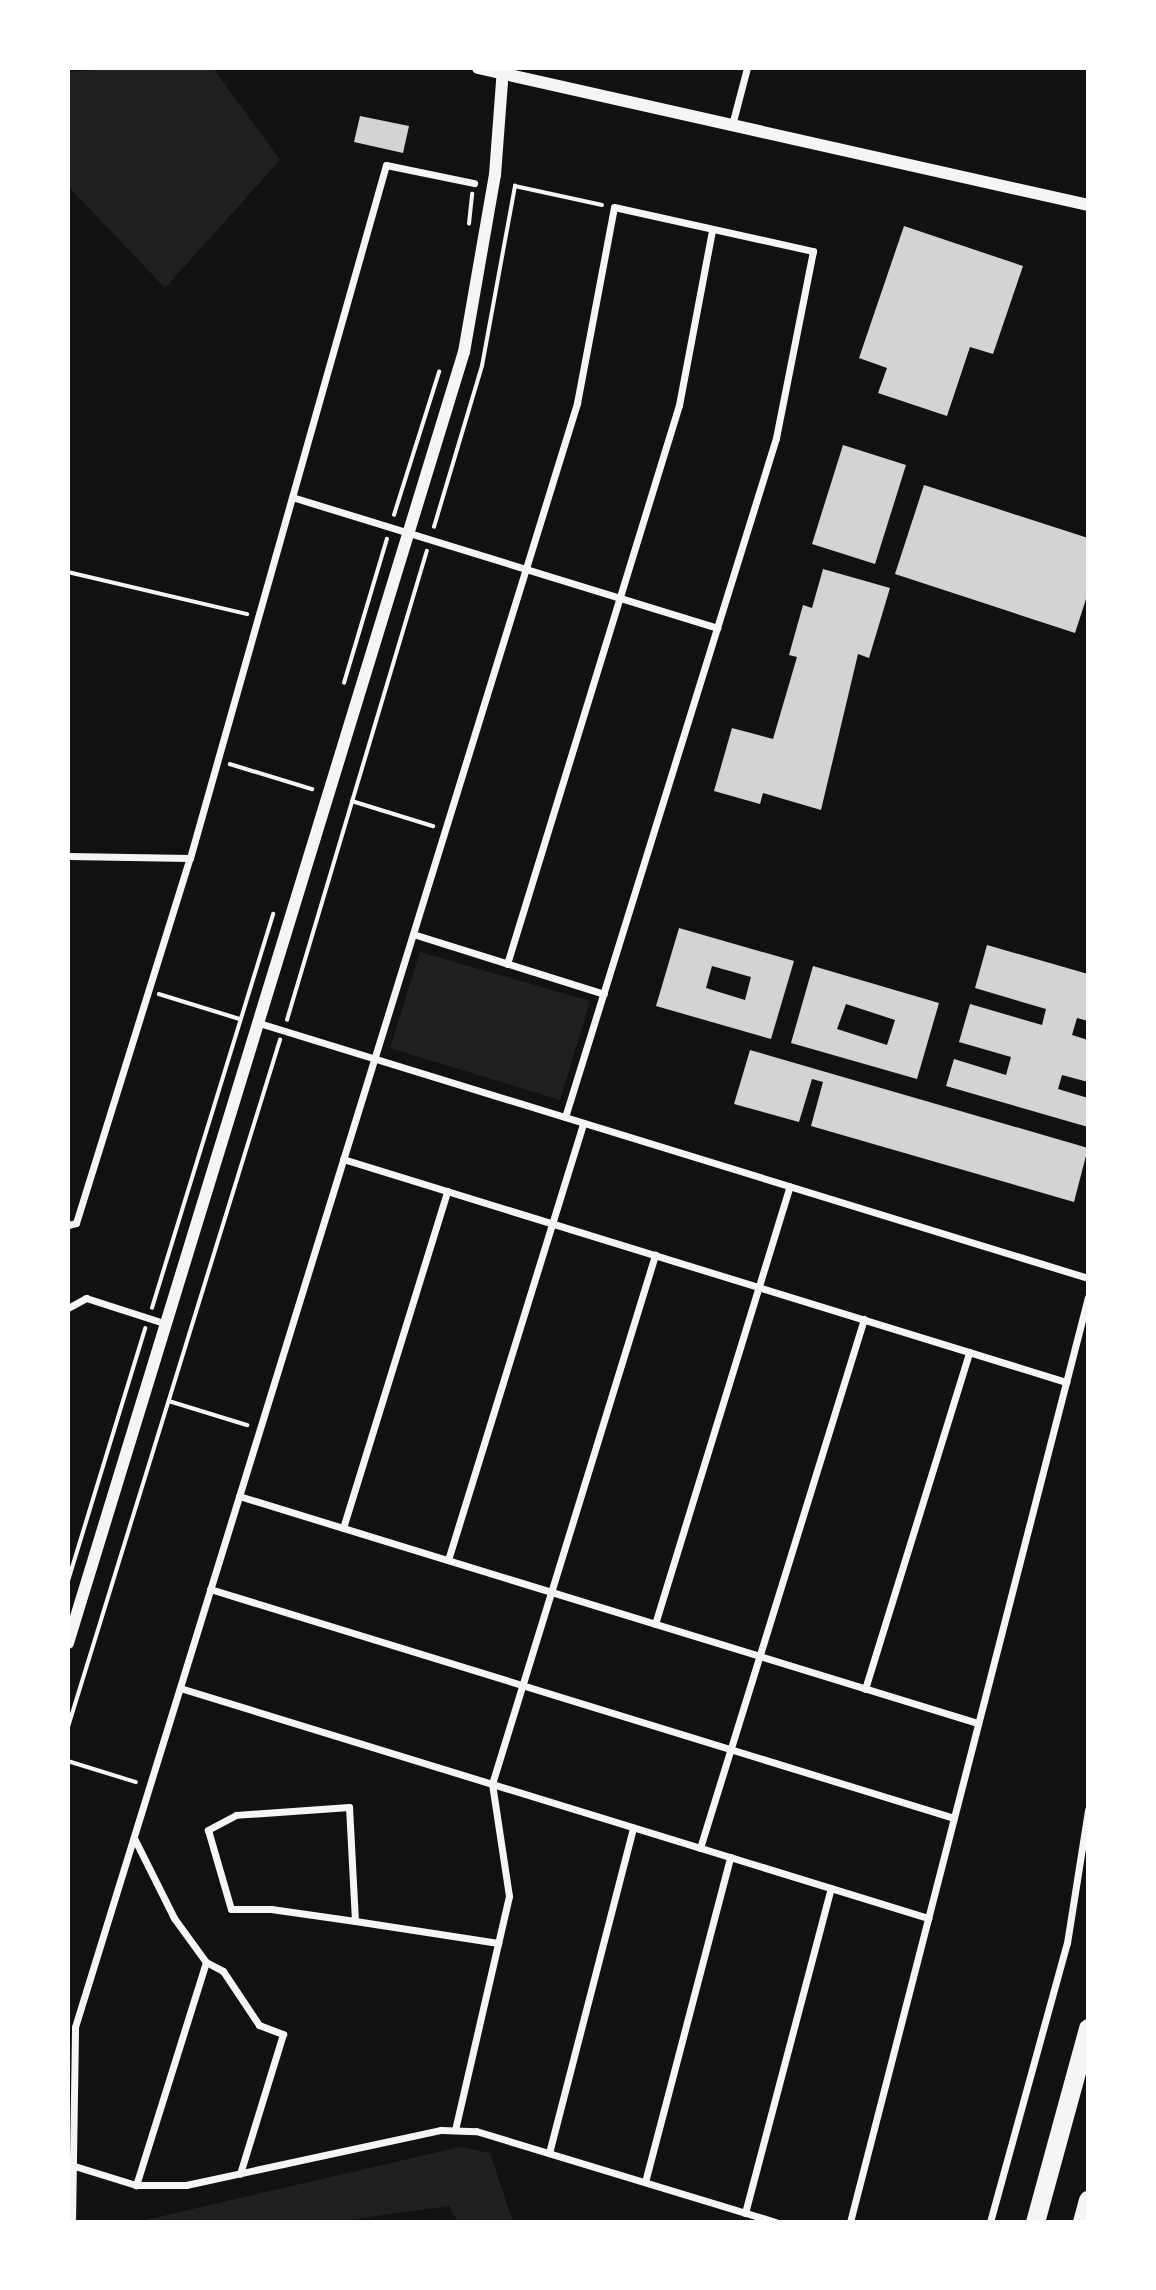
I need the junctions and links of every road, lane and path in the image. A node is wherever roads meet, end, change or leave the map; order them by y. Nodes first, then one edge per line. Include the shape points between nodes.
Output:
1 (478, 68) edge
2 (747, 68) edge
3 (503, 71) edge
4 (732, 125) junction
5 (474, 183) joint
6 (1088, 205) edge
7 (614, 208) junction
8 (712, 230) junction
9 (467, 238) dead end
10 (443, 360) dead end
11 (292, 497) junction
12 (391, 527) junction
13 (410, 533) junction
14 (430, 540) junction
15 (525, 570) junction
16 (68, 572) edge
17 (622, 600) junction
18 (258, 617) junction
19 (717, 628) junction
20 (340, 698) dead end
21 (218, 761) junction
22 (316, 776) dead end
23 (312, 789) junction
24 (352, 801) junction
25 (308, 802) dead end
26 (446, 830) junction
27 (68, 856) edge
28 (190, 858) junction
29 (276, 904) dead end
30 (413, 934) junction
31 (507, 964) junction
32 (149, 991) junction
33 (604, 993) junction
34 (240, 1019) junction
35 (259, 1023) junction
36 (284, 1030) junction
37 (374, 1058) junction
38 (565, 1117) junction
39 (583, 1123) junction
40 (343, 1159) junction
41 (790, 1186) junction
42 (447, 1191) junction
43 (552, 1223) junction
44 (68, 1225) edge
45 (655, 1255) junction
46 (1088, 1278) edge
47 (759, 1287) junction
48 (1088, 1297) edge
49 (68, 1308) edge
50 (149, 1318) junction
51 (864, 1319) junction
52 (167, 1324) junction
53 (969, 1352) junction
54 (1066, 1382) junction
55 (169, 1401) junction
56 (260, 1429) junction
57 (239, 1496) junction
58 (343, 1528) junction
59 (448, 1560) junction
60 (68, 1581) edge
61 (210, 1589) junction
62 (551, 1592) junction
63 (655, 1624) junction
64 (68, 1643) edge
65 (760, 1656) junction
66 (522, 1685) junction
67 (180, 1688) junction
68 (865, 1689) junction
69 (978, 1723) junction
70 (68, 1727) edge
71 (731, 1749) junction
72 (68, 1761) edge
73 (492, 1784) junction
74 (149, 1786) junction
75 (1088, 1810) edge
76 (954, 1818) junction
77 (633, 1828) junction
78 (134, 1837) junction
79 (700, 1848) junction
80 (730, 1857) junction
81 (831, 1888) junction
82 (928, 1918) junction
83 (355, 1921) junction
84 (498, 1943) junction
85 (206, 1962) junction
86 (1088, 2028) edge
87 (455, 2130) junction
88 (549, 2153) junction
89 (71, 2165) edge
90 (240, 2174) junction
91 (645, 2182) junction
92 (136, 2185) junction
93 (1088, 2200) edge
94 (745, 2213) junction
95 (72, 2222) edge
96 (775, 2222) edge
97 (850, 2222) edge
98 (990, 2222) edge
99 (1034, 2222) edge
100 (1082, 2222) edge

1 - 3 street
2 - 4 street
3 - 4 street
3 - 13 street via 480,277
4 - 6 street
5 - 9 path
5 - 11 street via 386,165
7 - 8 street
7 - 14 path via 514,186 485,353
7 - 15 street via 577,403
8 - 17 street via 680,405
8 - 19 street via 813,251 776,438
10 - 12 path
11 - 12 street
11 - 18 street
12 - 13 street
12 - 20 path
13 - 14 street
13 - 35 street
14 - 15 street
14 - 24 path
15 - 17 street
15 - 26 street
16 - 18 path
17 - 19 street
17 - 31 street
18 - 21 street
19 - 33 street
21 - 23 path
21 - 28 street
22 - 23 path
23 - 25 path
24 - 26 path
24 - 36 path
26 - 30 street
27 - 28 street
28 - 32 street
29 - 34 path
30 - 31 street
30 - 37 street
31 - 33 street
32 - 34 path
32 - 44 street via 76,1223
33 - 38 street
34 - 50 path
35 - 36 street
35 - 52 street
36 - 37 street
36 - 55 path
37 - 38 street
37 - 40 street
38 - 39 street
39 - 41 street
39 - 43 street
40 - 42 street
40 - 56 street
41 - 46 street
41 - 47 street
42 - 43 street
42 - 58 street
43 - 45 street
43 - 59 street
45 - 47 street
45 - 62 street
47 - 51 street
47 - 63 street
48 - 54 street
49 - 50 street via 86,1298
50 - 52 street
50 - 60 path
51 - 53 street
51 - 65 street
52 - 64 street
53 - 54 street
53 - 68 street
54 - 69 street
55 - 56 path
55 - 70 path
56 - 57 street
57 - 58 street
57 - 61 street
58 - 59 street
59 - 62 street
61 - 66 street
61 - 67 street
62 - 63 street
62 - 66 street
63 - 65 street
65 - 68 street
65 - 71 street
66 - 71 street
66 - 73 street
67 - 73 street
67 - 74 street
68 - 69 street
69 - 76 street
71 - 76 street
71 - 79 street
72 - 74 path
73 - 77 street
73 - 84 street via 509,1896
74 - 78 street
75 - 98 street via 1067,1943
76 - 82 street
77 - 79 street
77 - 88 street
78 - 85 street via 174,1918
78 - 89 street via 75,2027
79 - 80 street
80 - 81 street
80 - 91 street
81 - 82 street
81 - 94 street
82 - 97 street
83 - 83 street via 231,1909 208,1830 236,1815 349,1807
83 - 84 street
84 - 87 street
85 - 90 street via 223,1971 259,2025 283,2034
85 - 92 street
86 - 99 highway
87 - 88 street
87 - 90 street
88 - 91 street
89 - 92 street
89 - 95 street
90 - 92 street via 186,2185
91 - 94 street
93 - 100 highway
94 - 96 street

